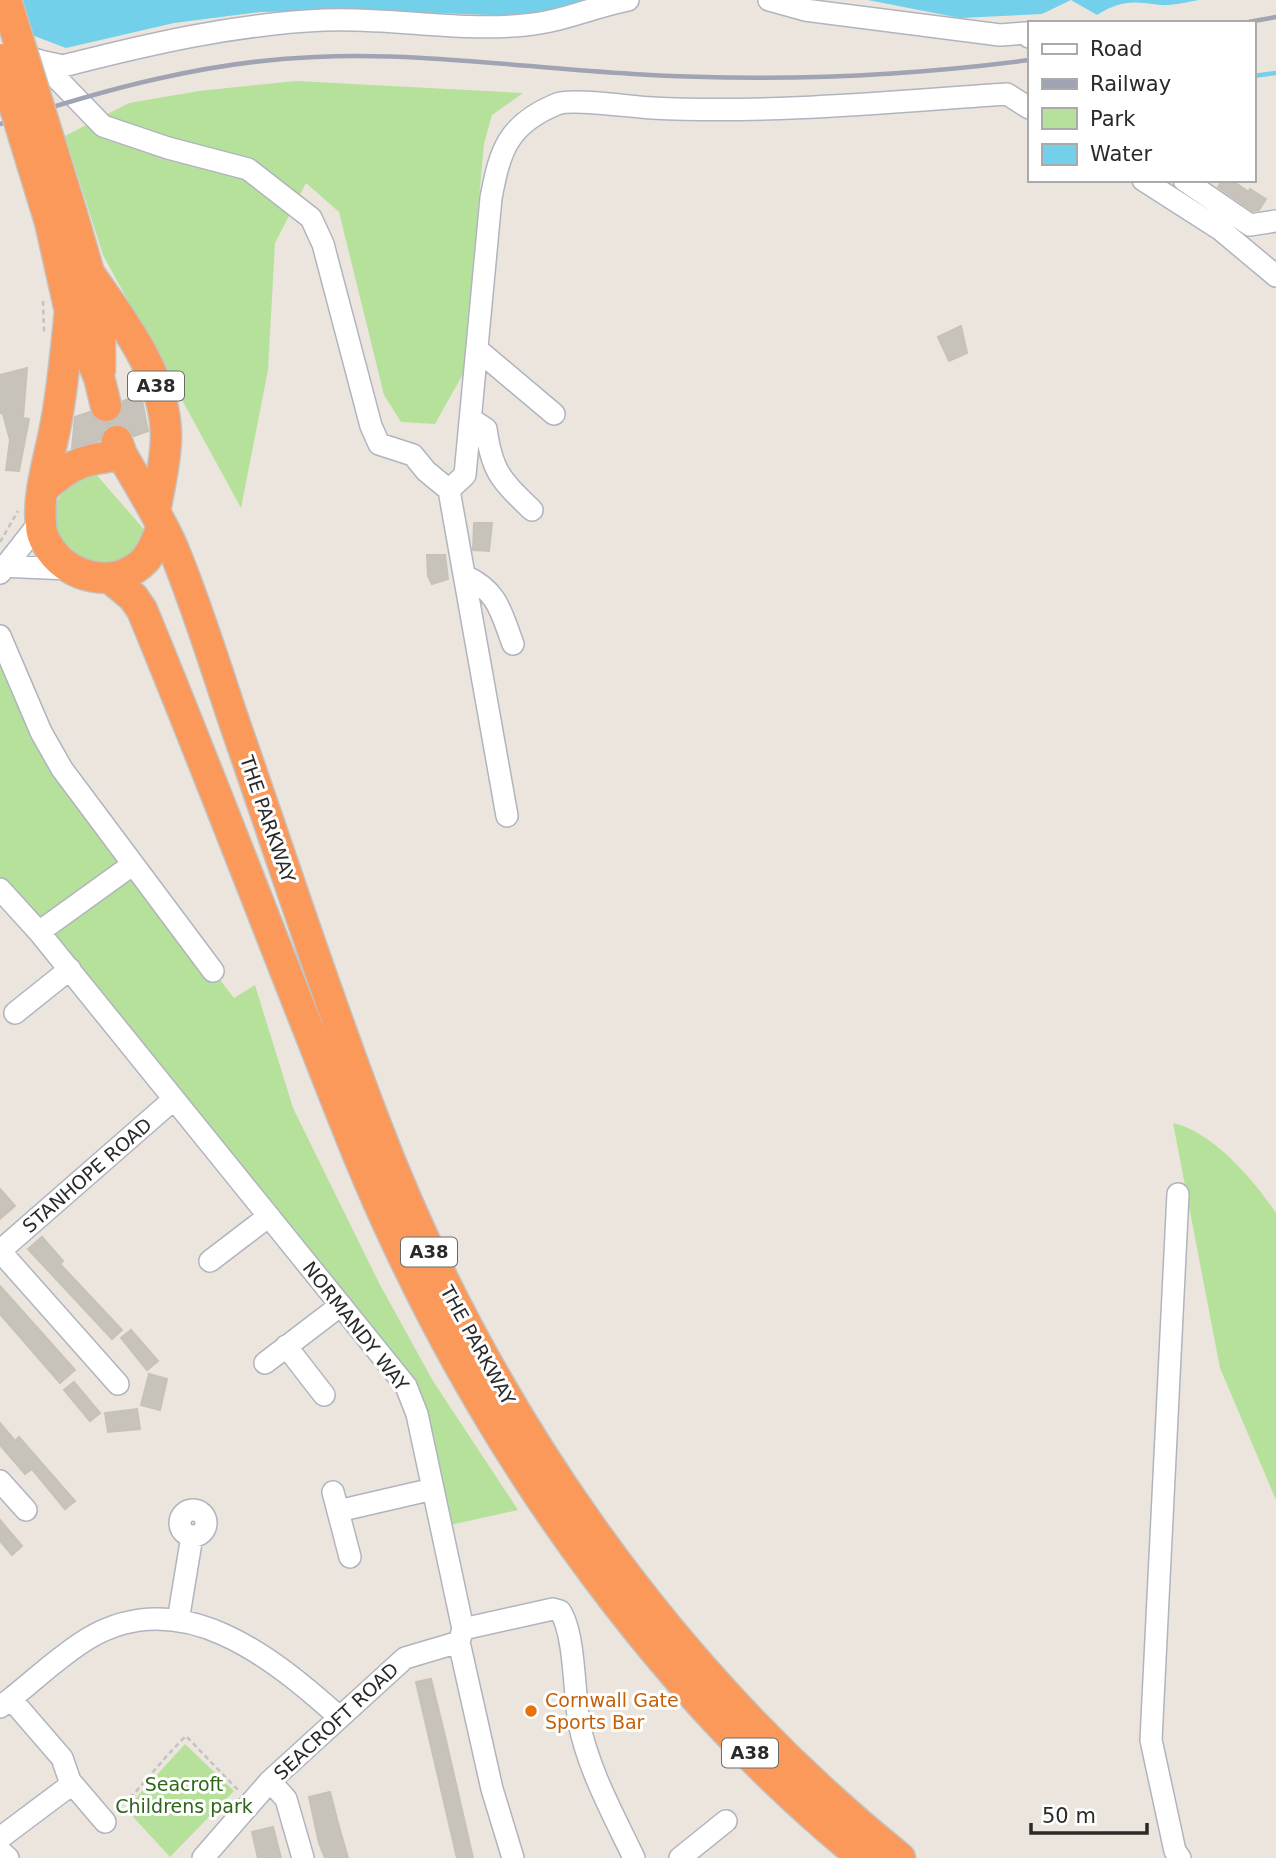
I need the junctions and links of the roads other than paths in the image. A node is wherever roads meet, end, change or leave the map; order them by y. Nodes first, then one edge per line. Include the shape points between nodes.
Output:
1 (6, 0) edge
2 (628, 0) edge
3 (769, 0) edge
4 (1028, 36) edge
5 (0, 49) edge
6 (0, 59) edge
7 (40, 61) junction
8 (1028, 107) edge
9 (1146, 182) edge
10 (1187, 182) edge
11 (61, 218) junction
12 (1276, 221) edge
13 (91, 276) junction
14 (1276, 276) edge
15 (70, 311) junction
16 (478, 350) junction
17 (100, 377) junction
18 (106, 407) dead end
19 (554, 414) dead end
20 (471, 419) junction
21 (45, 487) junction
22 (449, 490) junction
23 (532, 510) dead end
24 (29, 515) junction
25 (158, 519) junction
26 (2, 569) edge
27 (69, 569) junction
28 (465, 576) junction
29 (110, 578) junction
30 (1, 641) edge
31 (513, 644) dead end
32 (507, 816) dead end
33 (132, 865) junction
34 (0, 889) edge
35 (39, 932) junction
36 (69, 969) junction
37 (213, 971) dead end
38 (15, 1013) dead end
39 (174, 1099) junction
40 (1178, 1194) dead end
41 (268, 1216) junction
42 (0, 1251) edge
43 (210, 1261) dead end
44 (341, 1305) junction
45 (286, 1346) junction
46 (265, 1363) dead end
47 (118, 1384) dead end
48 (324, 1395) dead end
49 (0, 1481) edge
50 (433, 1489) junction
51 (26, 1510) dead end
52 (192, 1536) dead end
53 (350, 1557) dead end
54 (178, 1621) junction
55 (461, 1636) junction
56 (5, 1703) edge
57 (338, 1716) junction
58 (270, 1781) junction
59 (72, 1784) junction
60 (726, 1821) dead end
61 (105, 1822) road end
62 (0, 1838) edge
63 (0, 1851) edge
64 (8, 1858) edge
65 (203, 1858) edge
66 (303, 1858) edge
67 (513, 1858) edge
68 (634, 1858) edge
69 (680, 1858) edge
70 (863, 1858) edge
71 (900, 1858) edge
72 (1180, 1858) edge

1 - 11 highway, A38, bridge
2 - 7 street via 569,18 525,25 324,20 222,30 63,66
3 - 4 street via 804,10
5 - 7 street
6 - 11 highway, A38, bridge
7 - 22 street via 103,126 248,169 311,218 323,244 379,444 413,455
8 - 16 street via 1007,94 703,111 561,103 522,124 499,155
9 - 14 street via 1221,230
10 - 12 street via 1250,225
11 - 13 highway, A38
11 - 15 highway, A38
13 - 17 highway, A38 via 100,311
13 - 25 highway, A38 via 142,355 162,407 166,433
15 - 17 highway, A38
15 - 21 highway, A38
16 - 19 street
16 - 20 street
17 - 18 highway, A38
20 - 22 street via 465,475
20 - 23 street via 486,429 490,461 505,484
21 - 24 highway
21 - 25 highway via 65,469 120,448
22 - 28 street
24 - 26 street
24 - 27 highway via 54,557
25 - 29 highway via 146,559
25 - 71 highway, THE PARKWAY / A38 via 174,551 373,1119 439,1275 476,1344 571,1499 670,1630 801,1770
26 - 27 street
27 - 29 highway
28 - 31 street via 484,585 496,601
28 - 32 street
29 - 70 highway, THE PARKWAY / A38 via 142,610 354,1146 396,1242 477,1395 564,1533 645,1639 772,1775
30 - 33 street via 57,761
33 - 35 street
33 - 37 street
34 - 35 street, NORMANDY WAY
35 - 36 street, NORMANDY WAY
36 - 38 street
36 - 39 street, NORMANDY WAY
39 - 41 street, NORMANDY WAY
39 - 42 street, STANHOPE ROAD
40 - 72 street via 1151,1740
41 - 43 street
41 - 44 street, NORMANDY WAY
42 - 47 street
44 - 45 street
44 - 50 street, NORMANDY WAY via 406,1385
45 - 46 street
45 - 48 street
49 - 51 street
50 - 53 street via 336,1501
50 - 55 street, NORMANDY WAY
52 - 54 street
54 - 56 street via 153,1617 90,1638
54 - 57 street via 209,1628 278,1664
55 - 57 street, SEACROFT ROAD via 405,1658
55 - 67 street, NORMANDY WAY via 492,1789
55 - 68 street, SEACROFT ROAD via 505,1618 560,1611 570,1646 580,1724 599,1787
56 - 59 street via 62,1758
57 - 58 street, SEACROFT ROAD
58 - 65 street, SEACROFT ROAD
58 - 66 street via 286,1799
59 - 61 street
59 - 62 street
60 - 69 street
63 - 64 street

